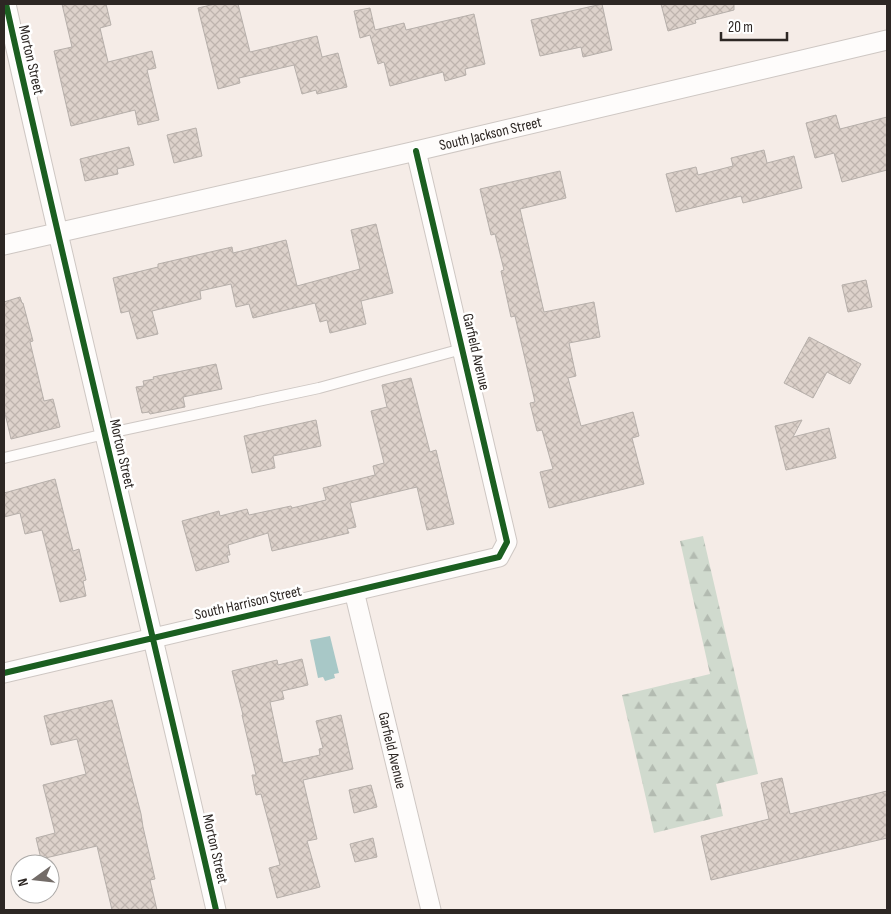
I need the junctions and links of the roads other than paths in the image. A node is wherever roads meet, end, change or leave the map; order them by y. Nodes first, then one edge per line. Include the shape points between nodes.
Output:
1 (6, 4) edge
2 (887, 40) edge
3 (416, 151) junction
4 (56, 233) junction
5 (4, 245) edge
6 (462, 349) junction
7 (104, 434) junction
8 (4, 458) edge
9 (499, 558) joint
10 (354, 591) junction
11 (154, 638) junction
12 (4, 673) edge
13 (216, 910) edge
14 (432, 910) edge

1 - 4 street, Morton Street
2 - 3 street, South Jackson Street
3 - 4 street, South Jackson Street
3 - 6 street, Garfield Avenue
4 - 5 street, South Jackson Street
4 - 7 street, Morton Street
6 - 7 lane via 319,388
6 - 9 street, Garfield Avenue via 507,542
7 - 8 lane
7 - 11 street, Morton Street
9 - 10 street, South Harrison Street
10 - 11 street, South Harrison Street
10 - 14 street, Garfield Avenue
11 - 12 street, South Harrison Street
11 - 13 street, Morton Street

